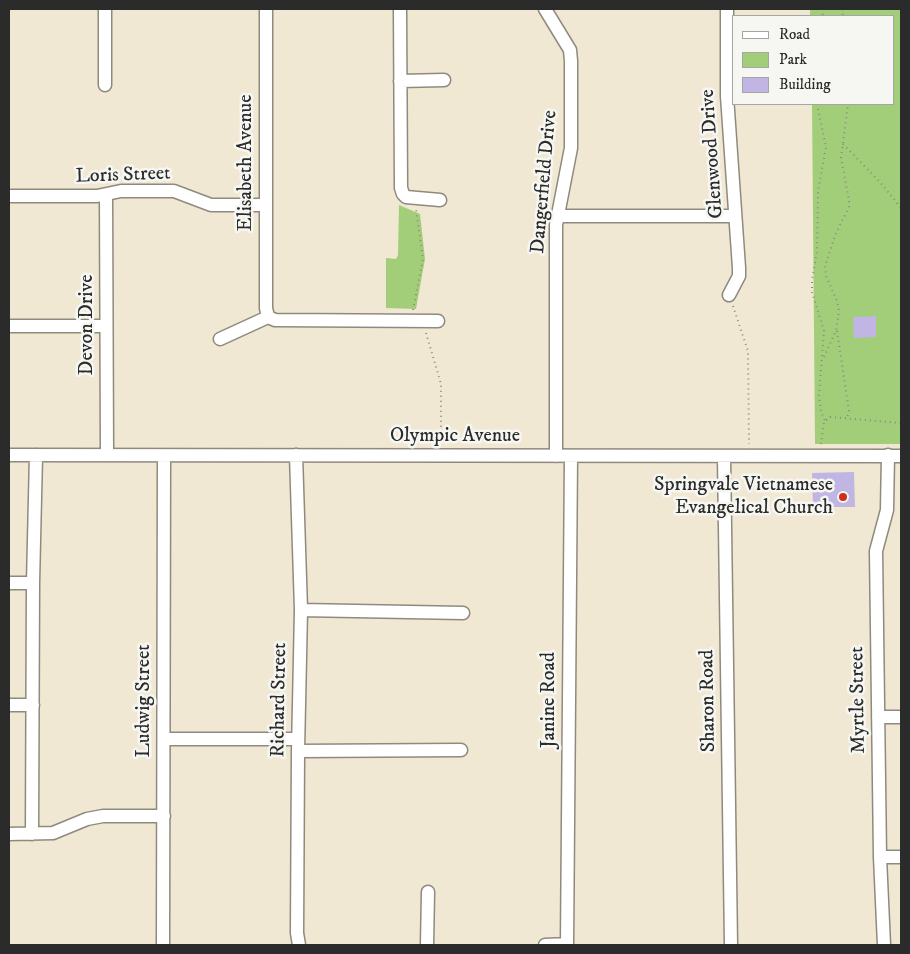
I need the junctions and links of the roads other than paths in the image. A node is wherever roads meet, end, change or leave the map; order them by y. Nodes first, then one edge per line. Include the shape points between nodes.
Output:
1 (105, 9) edge
2 (266, 9) edge
3 (400, 9) edge
4 (545, 9) edge
5 (727, 9) edge
6 (400, 80) junction
7 (444, 80) dead end
8 (105, 85) dead end
9 (106, 195) junction
10 (9, 196) edge
11 (440, 200) dead end
12 (265, 205) junction
13 (557, 216) junction
14 (735, 216) junction
15 (729, 295) road end
16 (268, 317) junction
17 (438, 322) dead end
18 (9, 326) edge
19 (106, 326) junction
20 (220, 339) dead end
21 (9, 455) edge
22 (36, 455) junction
23 (107, 455) junction
24 (296, 455) junction
25 (164, 456) junction
26 (556, 456) junction
27 (571, 456) junction
28 (895, 456) edge
29 (724, 457) junction
30 (9, 583) edge
31 (33, 583) junction
32 (301, 610) junction
33 (463, 613) dead end
34 (9, 705) edge
35 (33, 705) junction
36 (878, 717) junction
37 (901, 717) edge
38 (164, 739) junction
39 (298, 745) junction
40 (461, 750) dead end
41 (164, 816) junction
42 (9, 834) edge
43 (32, 834) junction
44 (880, 857) junction
45 (901, 857) edge
46 (428, 892) dead end
47 (567, 944) edge
48 (163, 945) edge
49 (299, 945) edge
50 (427, 945) edge
51 (545, 945) edge
52 (731, 945) edge
53 (884, 945) edge

1 - 8 street
2 - 12 street, Elisabeth Avenue
3 - 6 street
4 - 13 street, Dangerfield Drive via 567,45 572,61 571,148
5 - 14 street, Glenwood Drive via 727,96
6 - 7 street
6 - 11 street via 400,183 403,194 415,199
9 - 10 street, Loris Street
9 - 12 street, Loris Street via 121,191 174,191 211,205
9 - 19 street, Devon Drive
12 - 16 street, Elisabeth Avenue
13 - 14 street
13 - 26 street, Dangerfield Drive
14 - 15 street, Glenwood Drive via 739,276
16 - 17 street via 275,320
16 - 20 street
18 - 19 street
19 - 23 street, Devon Drive
21 - 22 street, Olympic Avenue
22 - 23 street, Olympic Avenue
22 - 31 street
23 - 25 street, Olympic Avenue
24 - 25 street, Olympic Avenue
24 - 26 street, Olympic Avenue
24 - 32 street, Richard Street
25 - 38 street, Ludwig Street
26 - 27 street, Olympic Avenue
27 - 29 street, Olympic Avenue
27 - 47 street, Janine Road
28 - 29 street, Olympic Avenue
28 - 36 street, Myrtle Street via 887,510 876,551
29 - 52 street, Sharon Road
30 - 31 street
31 - 35 street
32 - 33 street
32 - 39 street, Richard Street
34 - 35 street
35 - 43 street
36 - 37 street
36 - 44 street, Myrtle Street
38 - 39 street
38 - 41 street, Ludwig Street
39 - 40 street
39 - 49 street, Richard Street
41 - 43 street via 103,816 54,833
41 - 48 street, Ludwig Street
42 - 43 street
44 - 45 street
44 - 53 street, Myrtle Street
46 - 50 street
47 - 51 street

